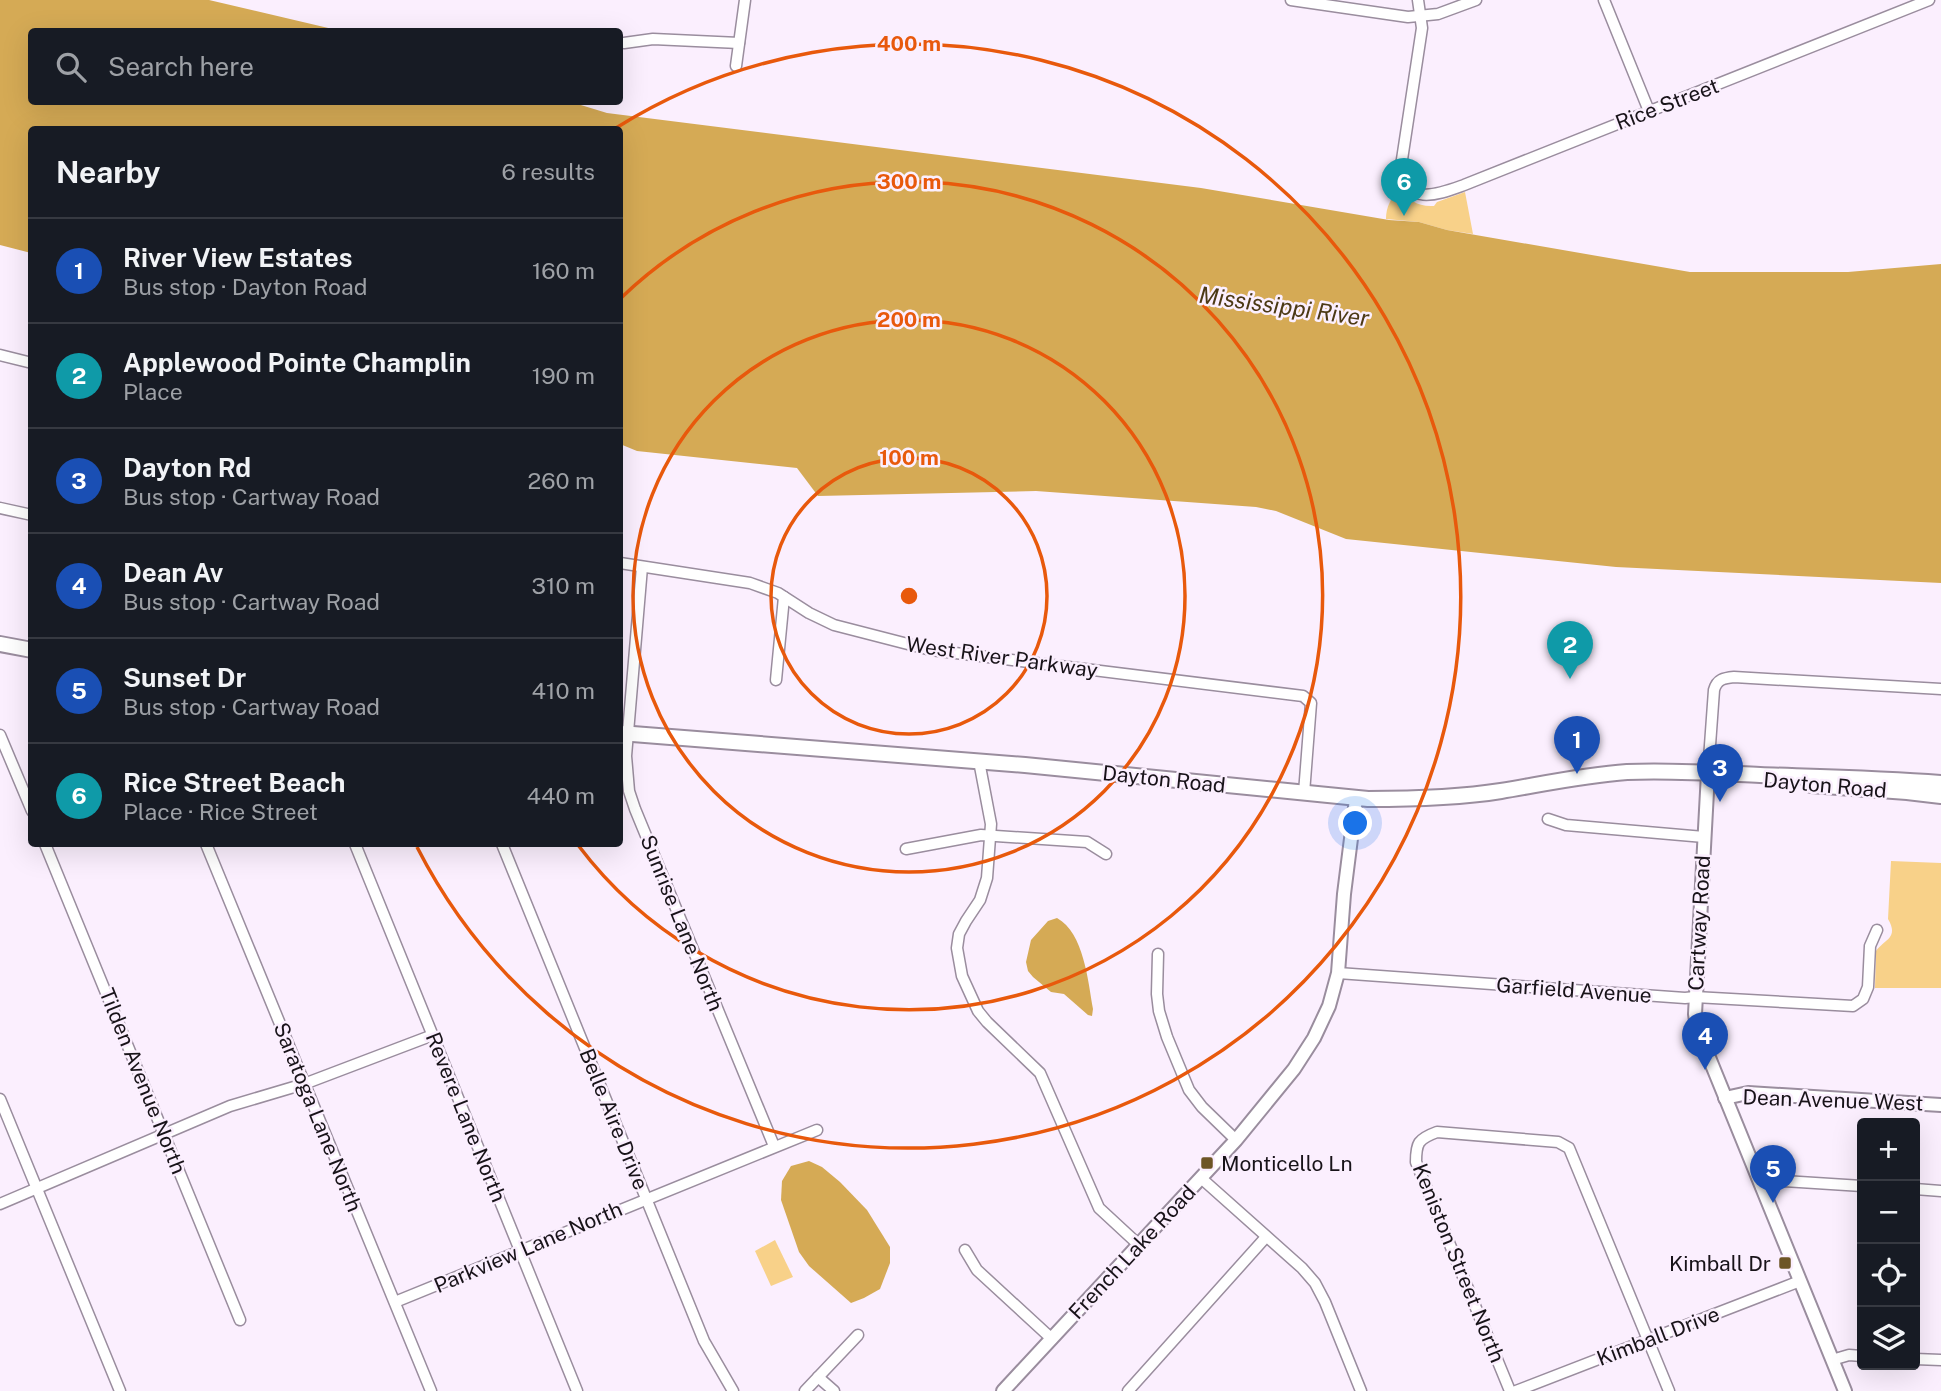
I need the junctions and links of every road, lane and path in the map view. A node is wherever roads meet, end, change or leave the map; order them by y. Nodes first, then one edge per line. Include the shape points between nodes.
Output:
1 (745, 0) edge
2 (1290, 0) edge
3 (1418, 0) edge
4 (1476, 0) edge
5 (1604, 0) edge
6 (1929, 0) edge
7 (1422, 16) junction
8 (624, 43) dead end
9 (739, 43) junction
10 (736, 66) dead end
11 (1649, 111) junction
12 (0, 355) edge
13 (28, 362) edge
14 (0, 508) edge
15 (28, 514) edge
16 (623, 564) edge
17 (642, 567) junction
18 (784, 597) junction
19 (0, 644) edge
20 (28, 649) edge
21 (776, 680) dead end
22 (1941, 688) edge
23 (624, 733) edge
24 (0, 735) edge
25 (979, 761) junction
26 (1708, 773) junction
27 (1941, 783) edge
28 (1304, 793) junction
29 (1941, 796) edge
30 (1356, 799) junction
31 (28, 802) edge
32 (1548, 819) dead end
33 (990, 835) junction
34 (1704, 837) junction
35 (46, 847) edge
36 (207, 847) edge
37 (356, 847) edge
38 (503, 847) edge
39 (906, 849) dead end
40 (1106, 854) dead end
41 (1877, 930) dead end
42 (1158, 954) dead end
43 (1338, 973) junction
44 (1695, 998) junction
45 (433, 1035) junction
46 (304, 1084) junction
47 (1725, 1097) junction
48 (0, 1099) edge
49 (1941, 1105) edge
50 (817, 1130) dead end
51 (164, 1133) junction
52 (1236, 1140) junction
53 (774, 1146) junction
54 (1201, 1178) junction
55 (1857, 1186) edge
56 (1761, 1187) junction
57 (36, 1188) junction
58 (1920, 1189) edge
59 (1941, 1191) edge
60 (646, 1198) junction
61 (0, 1204) edge
62 (1266, 1237) junction
63 (1139, 1245) junction
64 (965, 1250) dead end
65 (520, 1251) junction
66 (1800, 1281) junction
67 (395, 1302) junction
68 (240, 1320) dead end
69 (858, 1335) dead end
70 (1052, 1339) junction
71 (1648, 1340) junction
72 (1857, 1356) edge
73 (1920, 1359) edge
74 (1832, 1360) junction
75 (1941, 1360) edge
76 (818, 1377) junction
77 (121, 1391) edge
78 (431, 1391) edge
79 (577, 1391) edge
80 (733, 1391) edge
81 (805, 1391) edge
82 (834, 1391) edge
83 (1003, 1391) edge
84 (1128, 1391) edge
85 (1361, 1391) edge
86 (1510, 1391) edge
87 (1516, 1391) edge
88 (1669, 1391) edge
89 (1845, 1391) edge

1 - 9 street
2 - 7 street
3 - 7 street
4 - 7 street
5 - 11 street
6 - 11 street, Rice Street
7 - 11 street, Rice Street via 1401,166 1406,184 1423,196 1434,196
8 - 9 street via 653,39
9 - 10 street
12 - 13 street
14 - 15 street
16 - 17 street, West River Parkway
17 - 18 street, West River Parkway via 750,583
17 - 23 street, Sunrise Lane North
18 - 21 street
18 - 28 street, West River Parkway via 834,625 931,650 1303,696 1311,703
19 - 20 main road
22 - 26 street, Cartway Road via 1734,677 1720,680 1714,690
23 - 25 main road, Dayton Road
23 - 53 street, Sunrise Lane North via 626,776 635,809
24 - 31 street
25 - 28 main road, Dayton Road
25 - 33 street
26 - 27 main road, Dayton Road
26 - 29 main road, Dayton Road
26 - 30 main road, Dayton Road via 1628,772 1455,796
26 - 34 street, Cartway Road
28 - 30 main road, Dayton Road
30 - 43 street, French Lake Road
32 - 34 street via 1566,825
33 - 39 street
33 - 40 street via 1087,842
33 - 63 street via 985,890 959,934 962,976 978,1012 1040,1073 1099,1208
34 - 44 street, Cartway Road
35 - 51 street, Tilden Avenue North
36 - 46 street, Saratoga Lane North
37 - 45 street, Revere Lane North
38 - 60 street, Belle Aire Drive
41 - 44 street, Garfield Avenue via 1870,946 1868,987 1863,999 1853,1006
42 - 52 street via 1159,1011 1189,1090
43 - 44 street, Garfield Avenue
43 - 52 street, French Lake Road via 1314,1038
44 - 47 street, Cartway Road via 1697,1028
45 - 46 street
45 - 65 street, Revere Lane North
46 - 51 street via 230,1106
46 - 67 street, Saratoga Lane North
47 - 49 street, Dean Avenue West via 1748,1093
47 - 56 street, Cartway Road
48 - 57 street
50 - 53 street, Parkview Lane North
51 - 57 street
51 - 68 street, Tilden Avenue North
52 - 54 street, French Lake Road
53 - 60 street, Parkview Lane North
54 - 62 street
54 - 63 street, French Lake Road
55 - 56 street via 1784,1181
56 - 66 street, Cartway Road
57 - 61 street
57 - 77 street
58 - 59 street
60 - 65 street, Parkview Lane North
60 - 80 street, Belle Aire Drive via 704,1341
62 - 84 street
62 - 85 street via 1315,1283
63 - 70 street, French Lake Road
64 - 70 street via 977,1270
65 - 67 street, Parkview Lane North
65 - 79 street, Revere Lane North
66 - 71 street, Kimball Drive
66 - 74 street, Cartway Road
67 - 78 street, Saratoga Lane North
69 - 76 street
70 - 83 street, French Lake Road
71 - 86 street, Keniston Street North via 1569,1148 1558,1142 1437,1132 1416,1146 1416,1162
71 - 87 street, Kimball Drive
71 - 88 street
72 - 74 street
73 - 75 street
74 - 89 street, Cartway Road
76 - 81 street
76 - 82 street

